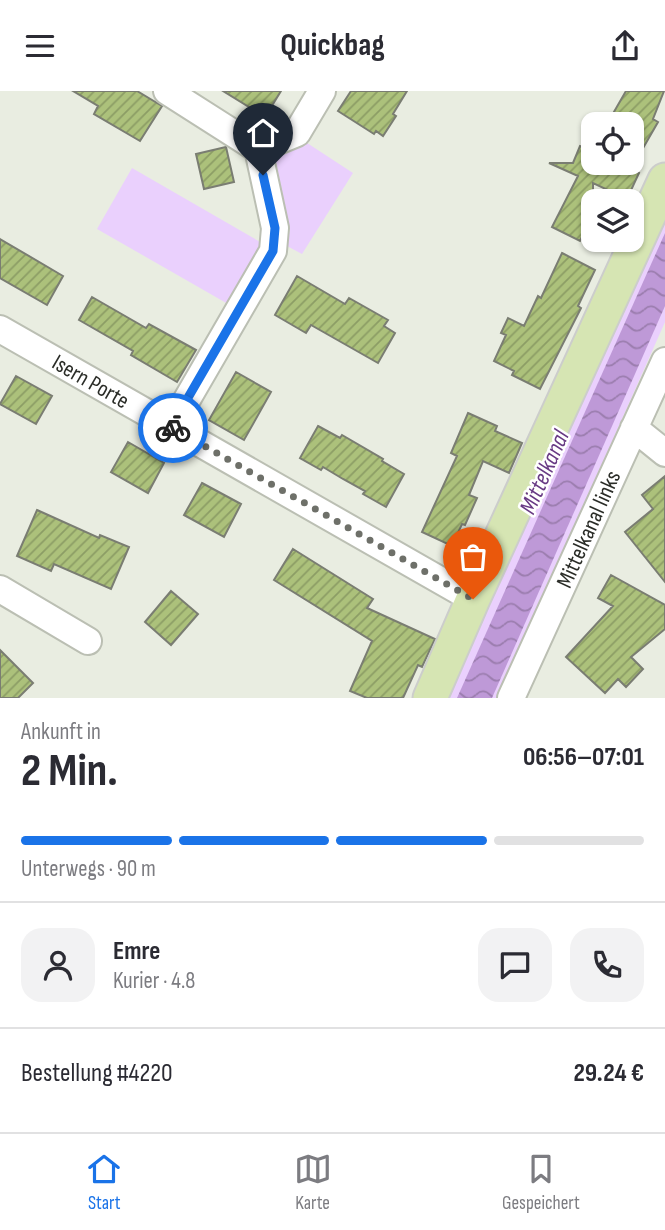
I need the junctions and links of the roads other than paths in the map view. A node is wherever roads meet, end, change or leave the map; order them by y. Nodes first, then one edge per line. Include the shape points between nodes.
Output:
1 (167, 91) edge
2 (322, 91) edge
3 (258, 149) junction
4 (665, 180) edge
5 (0, 329) edge
6 (665, 361) edge
7 (171, 427) junction
8 (634, 428) junction
9 (665, 453) edge
10 (0, 590) edge
11 (473, 599) junction
12 (88, 641) dead end
13 (430, 698) edge
14 (511, 698) edge

1 - 3 street
2 - 3 street via 297,133
3 - 7 street via 275,228 273,251
4 - 11 main road
5 - 7 street, Isern Porte
6 - 8 street, Mittelkanal links
7 - 11 street, Isern Porte
8 - 9 street
8 - 14 street, Mittelkanal links
10 - 12 street
11 - 13 main road

